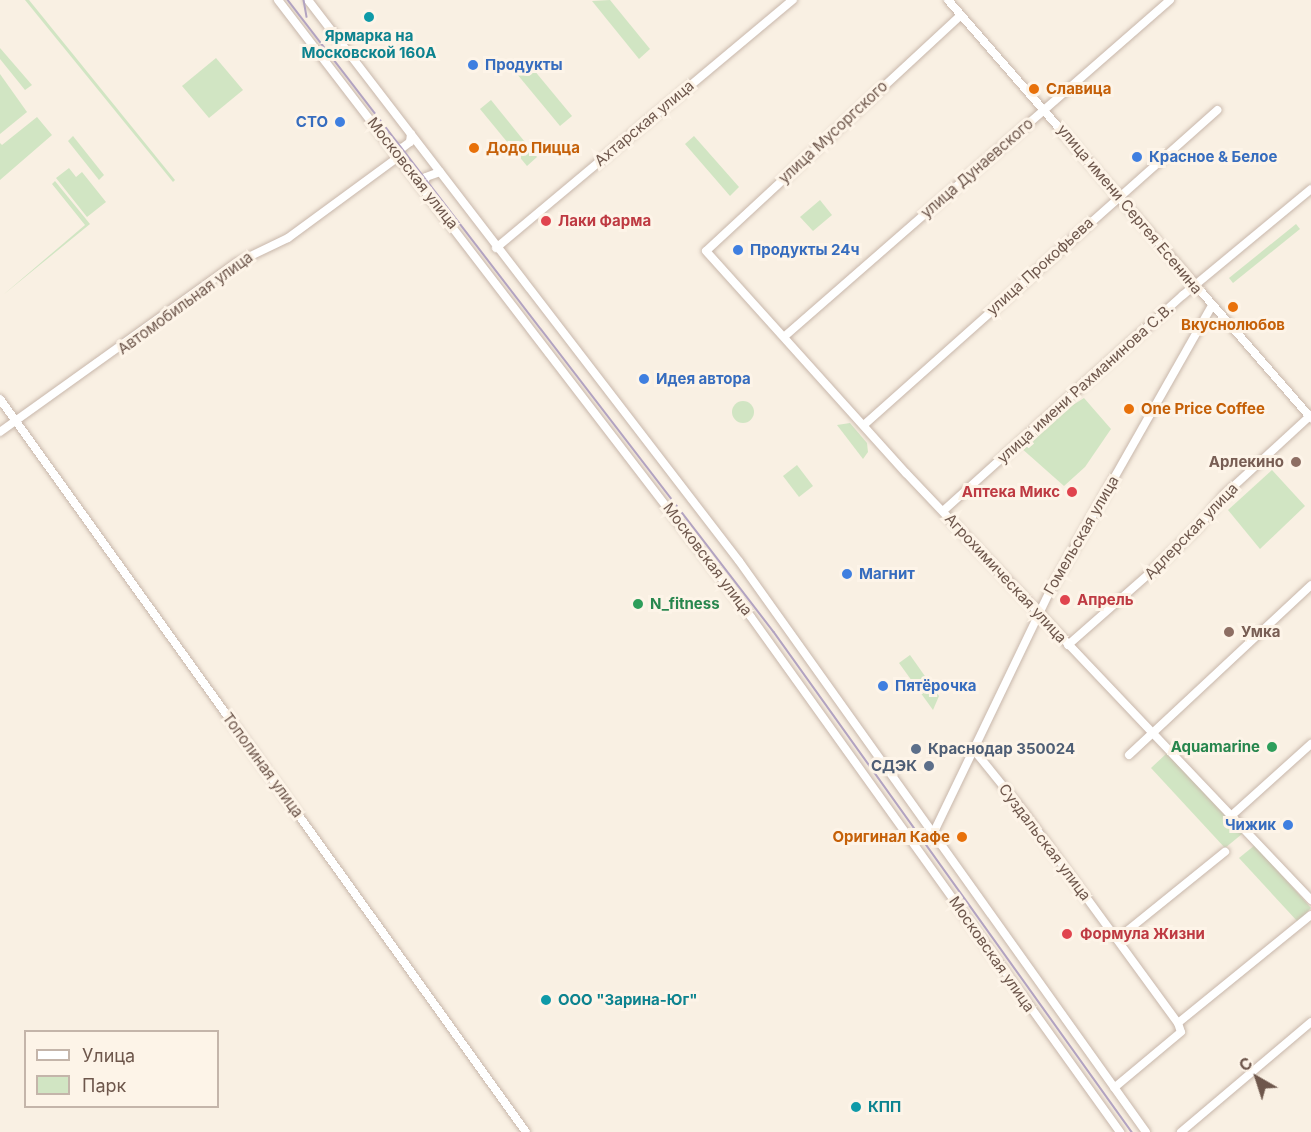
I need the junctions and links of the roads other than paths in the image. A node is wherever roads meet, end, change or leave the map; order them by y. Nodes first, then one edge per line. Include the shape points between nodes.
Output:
1 (278, 0) edge
2 (308, 0) edge
3 (793, 0) edge
4 (948, 0) edge
5 (1170, 0) edge
6 (961, 15) junction
7 (1046, 108) junction
8 (1218, 110) dead end
9 (411, 134) junction
10 (394, 147) junction
11 (401, 155) junction
12 (440, 172) junction
13 (424, 185) junction
14 (1311, 189) edge
15 (1119, 195) junction
16 (496, 248) junction
17 (706, 251) joint
18 (1194, 286) junction
19 (1212, 306) junction
20 (785, 336) junction
21 (0, 399) edge
22 (1310, 416) edge
23 (16, 422) junction
24 (865, 424) junction
25 (0, 432) edge
26 (944, 511) junction
27 (1311, 585) edge
28 (1038, 612) junction
29 (1068, 645) junction
30 (1154, 731) junction
31 (1311, 744) edge
32 (974, 750) junction
33 (1129, 755) dead end
34 (1231, 816) junction
35 (933, 836) junction
36 (1225, 852) dead end
37 (1311, 900) edge
38 (1311, 915) edge
39 (1117, 939) junction
40 (1311, 1022) edge
41 (1178, 1023) junction
42 (1114, 1088) junction
43 (526, 1132) edge
44 (1120, 1132) edge
45 (1146, 1132) edge
46 (1181, 1132) edge

1 - 10 street, Московская улица
2 - 9 street, Московская улица
3 - 16 street, Ахтарская улица
4 - 6 street, улица имени Сергея Есенина
5 - 7 street, улица Дунаевского
6 - 7 street, улица имени Сергея Есенина
6 - 17 street, улица Мусоргского
7 - 15 street, улица имени Сергея Есенина
7 - 20 street, улица Дунаевского
8 - 15 street, улица Прокофьева
9 - 10 street via 402,148
9 - 12 street, Московская улица
10 - 11 street, Московская улица
11 - 13 street, Московская улица
11 - 23 street, Автомобильная улица via 288,238 236,263
12 - 13 street via 426,177
12 - 16 street, Московская улица
13 - 44 street, Московская улица via 761,631
14 - 18 street, улица имени Рахманинова С.В.
15 - 18 street, улица имени Сергея Есенина
15 - 24 street, улица Прокофьева
16 - 35 street, Московская улица via 763,593
17 - 20 street, Агрохимическая улица
18 - 19 street, улица имени Сергея Есенина
18 - 26 street, улица имени Рахманинова С.В.
19 - 22 street, улица имени Сергея Есенина
19 - 28 street, Гомельская улица
20 - 24 street, Агрохимическая улица
21 - 23 street, Тополиная улица
22 - 29 street, Адлерская улица via 1224,495 1198,527 1150,573
23 - 25 street, Автомобильная улица
23 - 43 street, Тополиная улица
24 - 26 street, Агрохимическая улица
26 - 28 street, Агрохимическая улица
27 - 30 street
28 - 29 street, Агрохимическая улица
28 - 32 street, Гомельская улица
29 - 30 street, Агрохимическая улица
30 - 33 street
30 - 34 street, Агрохимическая улица
31 - 34 street
32 - 35 street, Гомельская улица
32 - 39 street, Суздальская улица
34 - 37 street, Агрохимическая улица
35 - 42 street, Московская улица
36 - 39 street
38 - 41 street
39 - 41 street, Суздальская улица
40 - 46 street
41 - 42 street via 1181,1032
42 - 45 street, Московская улица

